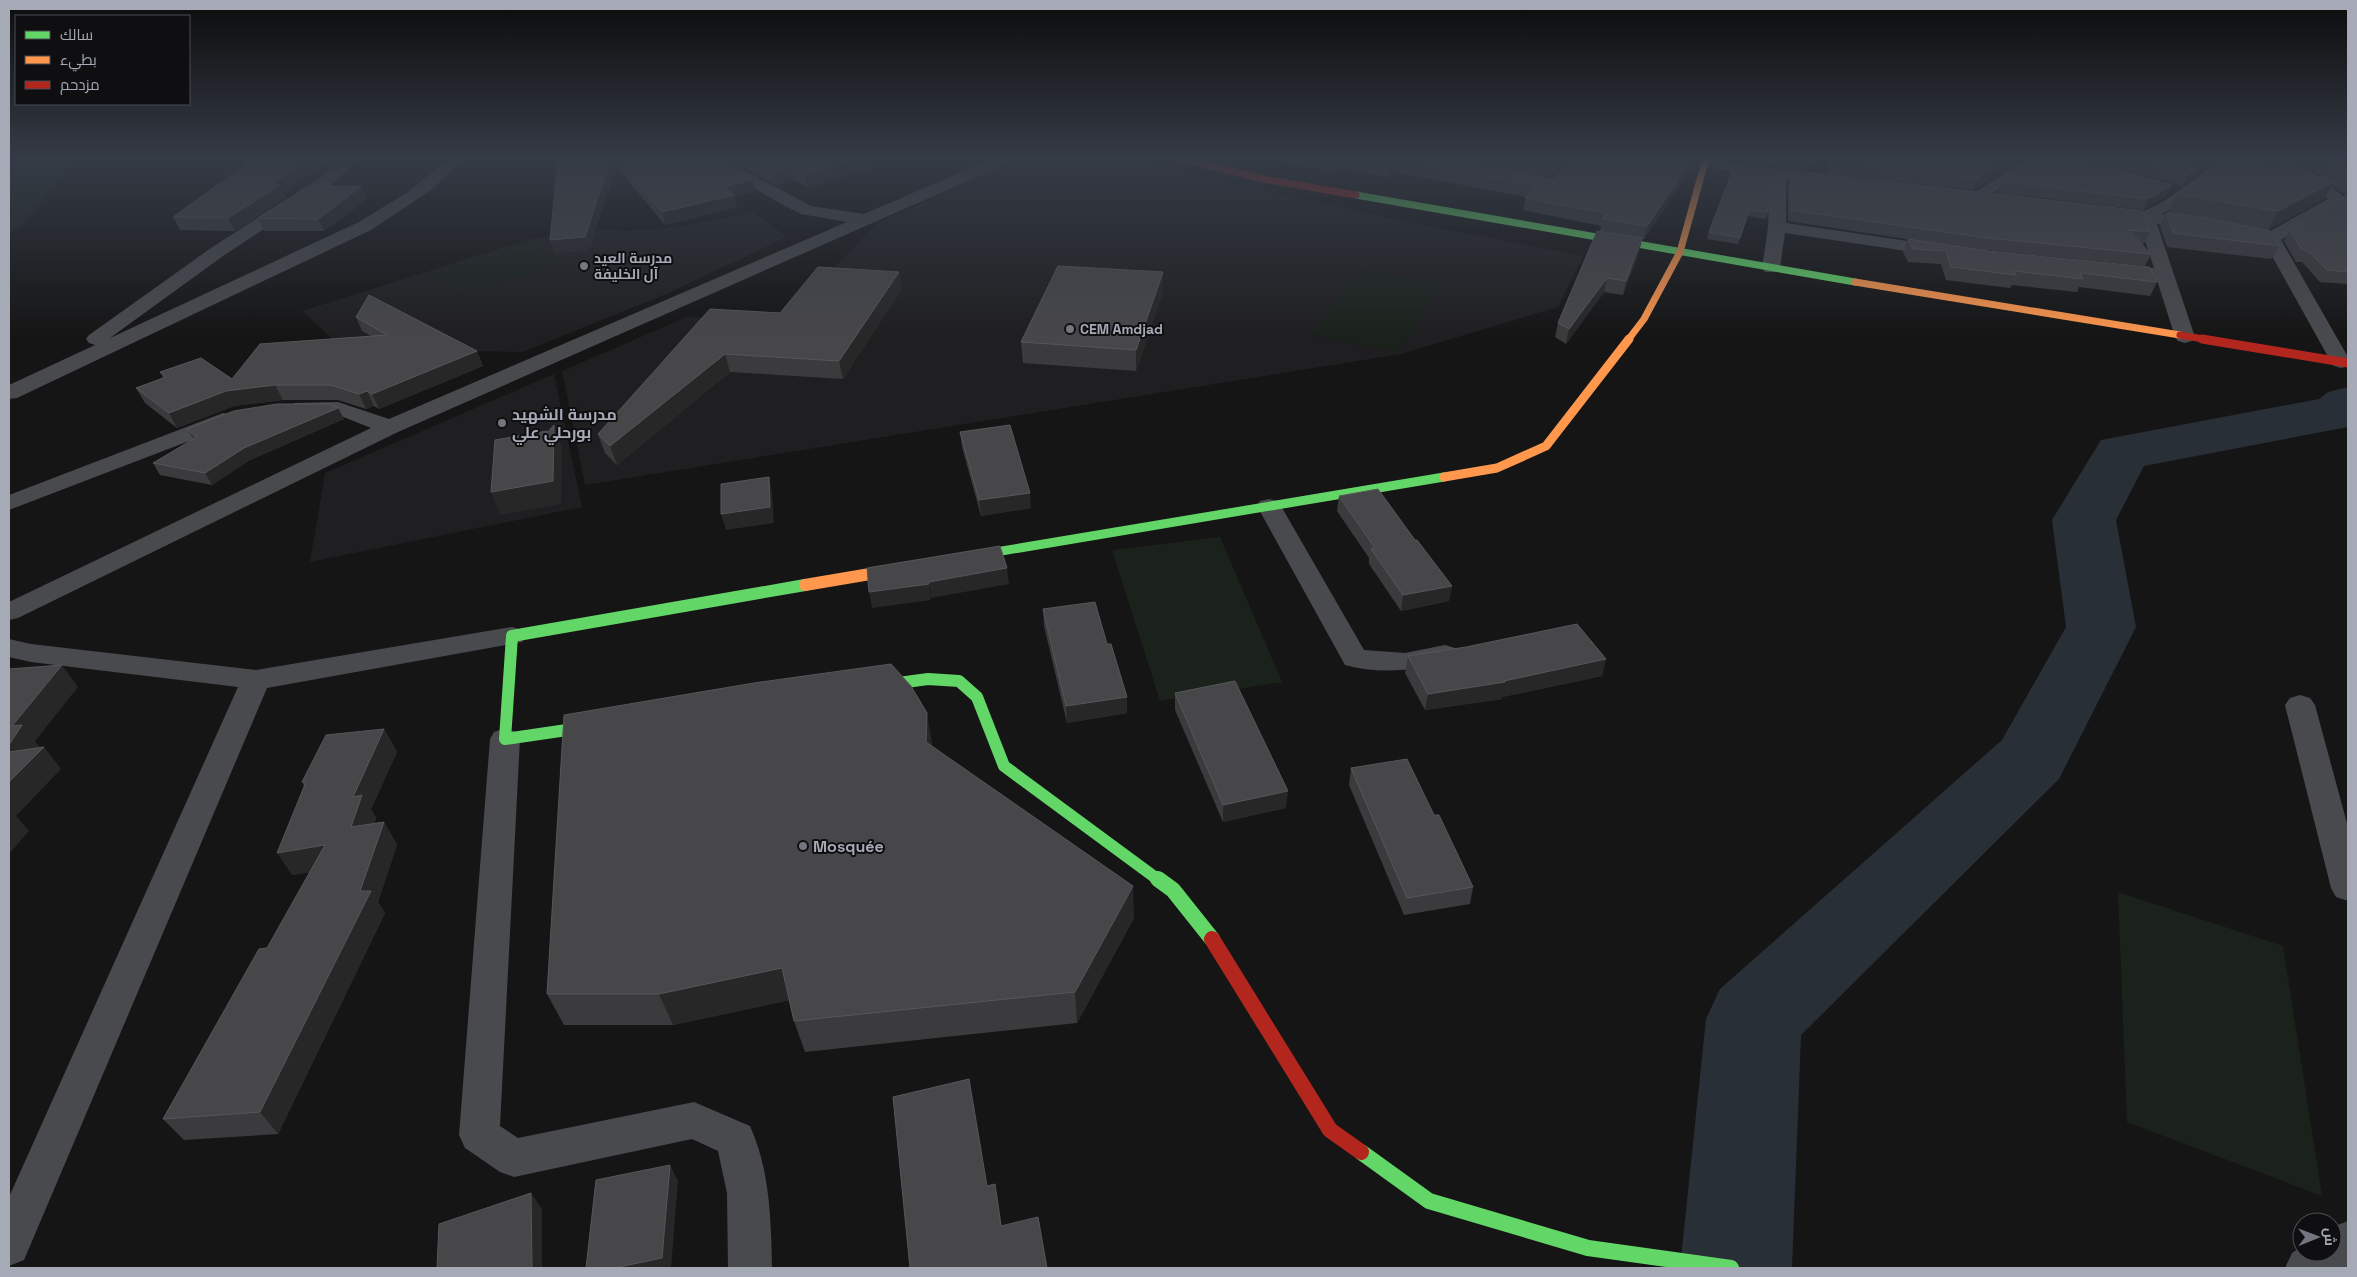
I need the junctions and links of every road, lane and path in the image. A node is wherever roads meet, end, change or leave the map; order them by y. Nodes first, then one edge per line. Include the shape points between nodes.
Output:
1 (2146, 217) edge
2 (270, 218) edge
3 (379, 218) edge
4 (853, 218) edge
5 (873, 218) edge
6 (1483, 218) edge
7 (1689, 218) edge
8 (1777, 218) edge
9 (2150, 218) edge
10 (2299, 218) edge
11 (868, 220) junction
12 (1777, 227) junction
13 (2220, 227) edge
14 (217, 252) junction
15 (1680, 252) junction
16 (1962, 254) edge
17 (306, 256) junction
18 (1771, 268) junction
19 (2096, 268) edge
20 (2164, 275) junction
21 (2185, 337) junction
22 (2345, 363) edge
23 (43, 376) junction
24 (9, 393) edge
25 (283, 408) edge
26 (244, 414) edge
27 (390, 427) junction
28 (9, 503) edge
29 (1269, 506) junction
30 (950, 560) edge
31 (912, 567) edge
32 (9, 612) edge
33 (512, 636) junction
34 (9, 648) edge
35 (1471, 649) edge
36 (256, 680) junction
37 (859, 689) edge
38 (2300, 705) dead end
39 (613, 724) edge
40 (504, 739) junction
41 (2348, 888) edge
42 (2348, 1242) edge
43 (9, 1245) edge
44 (750, 1268) edge
45 (1731, 1268) edge
46 (2307, 1268) edge

1 - 20 street
2 - 14 street
3 - 17 street
4 - 11 street
5 - 11 street
6 - 15 street
7 - 15 street
8 - 12 street
9 - 13 street
10 - 22 street via 2263,235
11 - 27 street
12 - 16 street
12 - 18 street
14 - 17 street via 234,267
14 - 23 street
15 - 18 street
15 - 29 street via 1644,318 1546,446 1497,468
17 - 23 street
18 - 21 street
19 - 20 street
20 - 21 street
21 - 22 street
23 - 24 street
25 - 27 street via 338,408
26 - 28 street via 191,431
27 - 32 street
29 - 30 street
29 - 35 street via 1355,659 1405,662
31 - 33 street
33 - 36 street
33 - 40 street
34 - 36 street
36 - 43 street
37 - 45 street via 928,679 959,681 977,697 1004,766 1173,890 1207,930 1330,1130 1428,1200 1588,1248
38 - 41 street
39 - 40 street
40 - 44 street via 479,1135 514,1158 694,1120 736,1139 748,1192
42 - 46 street

